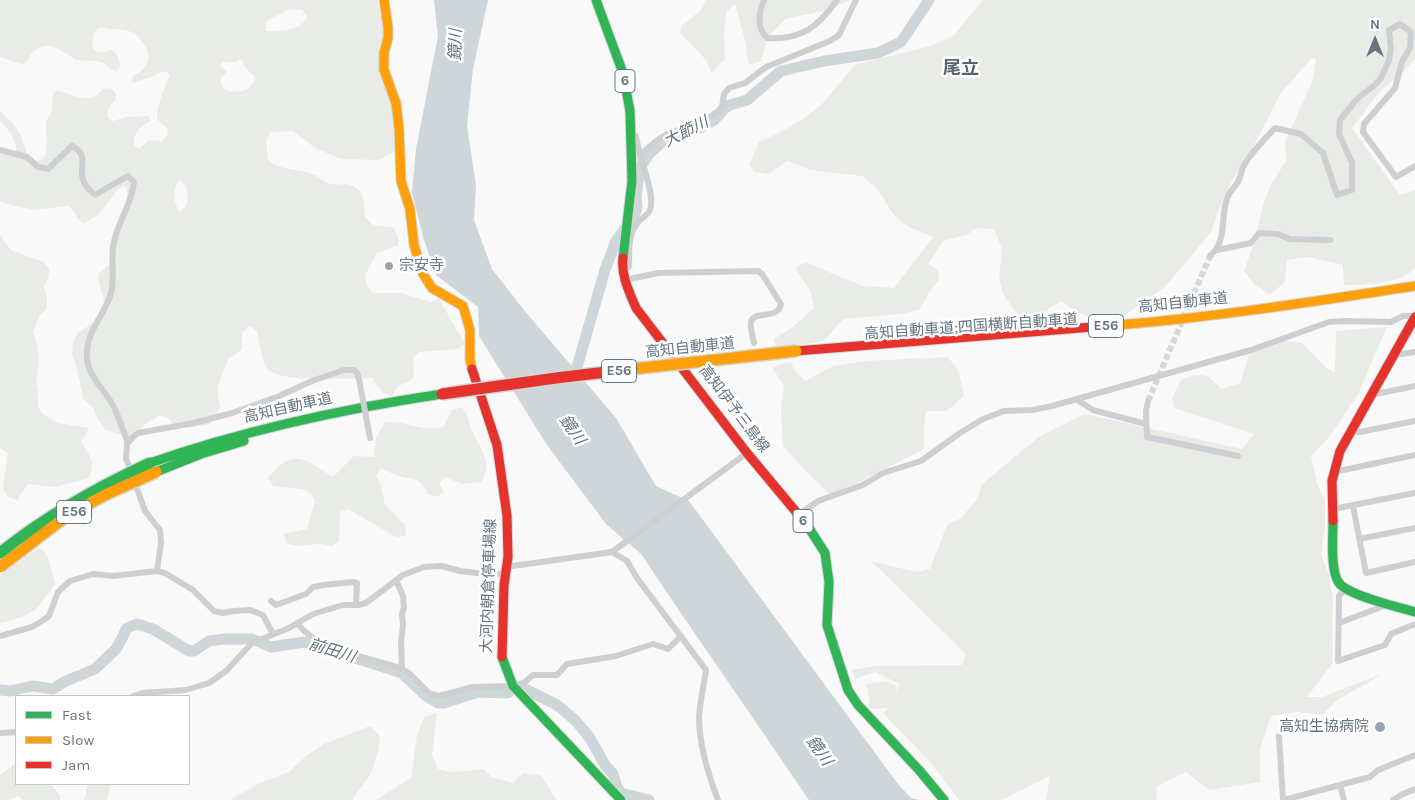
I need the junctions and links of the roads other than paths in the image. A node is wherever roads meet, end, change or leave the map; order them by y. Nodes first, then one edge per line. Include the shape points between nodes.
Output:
1 (384, 0) edge
2 (596, 0) edge
3 (764, 0) edge
4 (838, 0) edge
5 (856, 0) edge
6 (632, 135) junction
7 (0, 150) edge
8 (641, 157) junction
9 (638, 166) junction
10 (1415, 166) edge
11 (1330, 240) dead end
12 (1217, 250) junction
13 (1210, 256) tunnel mouth
14 (623, 275) junction
15 (1415, 286) edge
16 (1415, 292) edge
17 (1415, 317) edge
18 (754, 344) dead end
19 (1415, 352) edge
20 (796, 354) junction
21 (1394, 355) junction
22 (1415, 386) edge
23 (1371, 395) junction
24 (1076, 398) junction
25 (1148, 401) tunnel mouth
26 (1415, 421) edge
27 (1146, 424) junction
28 (1351, 431) junction
29 (370, 438) dead end
30 (128, 443) junction
31 (747, 454) junction
32 (1415, 455) edge
33 (1238, 456) dead end
34 (153, 467) junction
35 (1334, 472) junction
36 (1415, 493) edge
37 (1353, 506) junction
38 (1333, 509) junction
39 (798, 515) junction
40 (1415, 528) edge
41 (1359, 539) junction
42 (613, 550) junction
43 (0, 552) edge
44 (1415, 562) edge
45 (0, 567) edge
46 (506, 570) junction
47 (157, 571) junction
48 (396, 580) junction
49 (1345, 589) junction
50 (271, 602) dead end
51 (1389, 604) junction
52 (356, 605) junction
53 (1415, 612) edge
54 (297, 623) junction
55 (1339, 623) junction
56 (1415, 624) edge
57 (269, 635) junction
58 (0, 636) edge
59 (681, 636) junction
60 (402, 669) junction
61 (513, 686) junction
62 (137, 695) edge
63 (15, 732) edge
64 (0, 733) edge
65 (1279, 736) dead end
66 (1415, 756) edge
67 (1340, 785) junction
68 (1415, 789) edge
69 (620, 800) edge
70 (718, 800) edge
71 (944, 800) edge
72 (1284, 800) edge
73 (1344, 800) edge
74 (1393, 800) edge

1 - 46 main road, 大河内朝倉停車場線 via 388,27 384,70 396,103 400,181 410,209 414,245 423,274 436,292 463,306 470,330 470,360 497,445 507,516
2 - 6 main road, 高知伊予三島線 / 6 via 625,82
3 - 4 street via 759,23 761,31 767,38 780,39 812,30
5 - 8 street via 839,35 766,67 745,83 729,88 724,94 722,107 707,119 664,136 647,148
6 - 8 street via 636,136
6 - 9 main road, 高知伊予三島線 / 6
7 - 30 street via 27,157 38,167 48,168 72,146 82,156 83,181 95,195 128,176 134,182 133,196 113,247 112,291 87,344 87,358 95,380 113,406
8 - 9 street
9 - 14 main road, 高知伊予三島線 / 6 via 631,194
9 - 14 street via 650,191 650,212 638,222 630,239 629,267
10 - 12 street via 1396,177 1364,132 1364,124 1395,88 1402,62 1410,48 1411,32 1400,24 1389,30 1391,49 1381,78 1340,120 1339,134 1352,163 1352,190 1337,195 1323,153 1301,134 1275,128 1242,168 1238,182 1229,194 1224,231
11 - 12 street via 1290,239 1278,234 1259,233 1251,243
12 - 13 street
14 - 18 street via 758,271 781,304 777,312 752,320
14 - 31 main road, 高知伊予三島線 / 6 via 636,308
15 - 20 main road, 高知自動車道 / E56 via 1179,320 913,340
16 - 20 main road, 高知自動車道;四国横断自動車道 / E56 via 1308,309 1148,328
17 - 21 main road
17 - 24 street via 1403,316 1391,322 1329,322 1251,350
19 - 21 street
20 - 34 main road, 高知自動車道 / E56, bridge via 575,376 338,411 191,448
21 - 23 main road
22 - 23 street
23 - 28 main road
24 - 27 street via 1093,410
24 - 39 street via 983,419 921,461 818,500
25 - 27 street
26 - 28 street
27 - 33 street via 1147,437
28 - 35 main road via 1340,451
29 - 30 street, bridge via 358,374 354,370 344,370 232,413 138,433
30 - 47 street via 126,458 138,494 160,530
31 - 39 main road, 高知伊予三島線 / 6
31 - 42 street
32 - 35 street
34 - 43 main road, 高知自動車道 / E56, bridge via 106,483 56,512
34 - 45 main road, 高知自動車道 / E56, bridge via 68,516
35 - 38 main road
36 - 37 street
37 - 38 street
37 - 41 street
38 - 49 main road via 1334,572
39 - 71 main road, 高知伊予三島線 / 6 via 825,553 829,582 827,625 848,690
40 - 41 street
41 - 44 street via 1366,573
42 - 46 street
42 - 59 street via 627,561
46 - 48 street via 477,573 424,566
46 - 61 main road, 大河内朝倉停車場線 via 501,652
47 - 57 street via 193,590 214,611 250,610 263,614
47 - 58 street via 82,576 58,592 49,616 32,628
48 - 52 street via 366,603
48 - 60 street via 404,608
49 - 51 main road
49 - 55 street via 1339,596
50 - 52 street via 276,605 323,585 353,582 357,583
51 - 53 main road
51 - 55 street
52 - 54 street via 313,614
54 - 57 street
54 - 60 street via 313,638
55 - 56 street via 1338,661 1385,645 1391,634
57 - 62 street via 252,643 226,671 209,682 186,690
59 - 61 street via 668,649 653,644 616,656 567,664 556,675 533,674 525,682
59 - 70 street via 706,670 699,714 701,742
60 - 61 street via 435,695 473,687
61 - 69 main road, 大河内朝倉停車場線
63 - 64 street
65 - 72 street
66 - 67 street via 1378,770 1370,777
67 - 72 street
67 - 73 street
68 - 74 street

